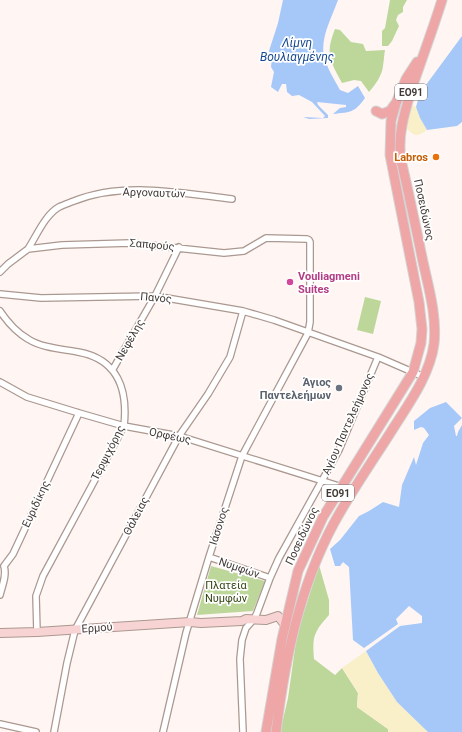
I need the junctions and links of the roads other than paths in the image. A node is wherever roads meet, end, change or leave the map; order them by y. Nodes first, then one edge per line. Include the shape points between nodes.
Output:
1 (442, 0) edge
2 (425, 49) junction
3 (396, 103) junction
4 (376, 111) dead end
5 (390, 133) junction
6 (401, 136) junction
7 (232, 199) dead end
8 (180, 247) junction
9 (28, 249) junction
10 (0, 272) edge
11 (0, 294) edge
12 (155, 296) junction
13 (0, 311) edge
14 (243, 311) junction
15 (308, 333) junction
16 (378, 357) junction
17 (113, 370) junction
18 (413, 372) junction
19 (424, 377) junction
20 (0, 382) edge
21 (79, 413) junction
22 (124, 426) junction
23 (179, 436) junction
24 (242, 456) junction
25 (323, 481) junction
26 (342, 487) junction
27 (209, 557) junction
28 (2, 565) edge
29 (270, 578) junction
30 (0, 595) edge
31 (250, 619) junction
32 (192, 622) junction
33 (285, 625) junction
34 (294, 627) junction
35 (75, 630) junction
36 (37, 632) junction
37 (0, 633) edge
38 (0, 724) edge
39 (36, 732) edge
40 (54, 732) edge
41 (163, 732) edge
42 (243, 732) edge
43 (266, 732) edge
44 (276, 732) edge

1 - 2 main road, Ποσειδώνος / ΕΟ91
2 - 3 main road, Ποσειδώνος / ΕΟ91 via 406,80
2 - 6 main road, Ποσειδώνος / ΕΟ91 via 402,124
3 - 4 main road via 388,112 382,114
3 - 5 main road, Ποσειδώνος / ΕΟ91
5 - 6 main road
5 - 18 main road, Ποσειδώνος / ΕΟ91 via 391,162 421,316 422,343
6 - 19 main road, Ποσειδώνος / ΕΟ91 via 401,160 434,314 434,345
7 - 9 street, Αργοναυτών via 175,192 126,190 88,195 59,207 47,219
8 - 9 street, Σαπφούς via 130,243
8 - 12 street, Νεφέλης
8 - 15 street, Σαπφούς via 224,253 244,251 266,238 310,240
9 - 10 street
11 - 12 street, Πανός via 41,298
12 - 14 street, Πανός
12 - 17 street, Νεφέλης
13 - 17 street via 10,326 28,340 81,352 96,358
14 - 15 street, Πανός
14 - 23 street, Θάλειας via 230,357
15 - 16 street
15 - 24 street, Ιάσονος
16 - 18 street
16 - 25 street, Αγίου Παντελεήμονος via 339,450
17 - 22 street, Τερψιχόρης via 124,395
18 - 19 street
18 - 26 main road, Ποσειδώνος / ΕΟ91
19 - 34 main road, Ποσειδώνος / ΕΟ91 via 326,538 312,570
20 - 21 street, Ορφέως via 27,397
21 - 22 street, Ορφέως
21 - 28 street, Ευριδίκης via 13,554
22 - 23 street, Ορφέως
22 - 36 street, Τερψιχόρης via 43,576 36,596
23 - 24 street, Ορφέως
23 - 35 street, Θάλειας
24 - 25 street, Ορφέως
24 - 27 street, Ιάσονος
25 - 26 street, Ορφέως
25 - 29 street, Αγίου Παντελεήμονος via 290,537
26 - 33 main road, Ποσειδώνος / ΕΟ91 via 323,516 300,565
27 - 29 street, Νυμφών
27 - 32 street, Ιάσονος
28 - 30 street, Ευριδίκης via 5,576
29 - 31 street, Αγίου Παντελεήμονος
31 - 32 street, Ερμού
31 - 33 street, Ερμού via 269,618
31 - 42 street, Αγίου Παντελεήμονος via 242,640 240,659
32 - 35 street, Ερμού
32 - 41 street, Ιάσονος
33 - 34 street, Ερμού
33 - 43 main road, Ποσειδώνος / ΕΟ91
34 - 44 main road, Ποσειδώνος / ΕΟ91 via 281,688
35 - 36 street, Ερμού
35 - 40 street, Θάλειας
36 - 37 street, Ερμού
38 - 39 street

